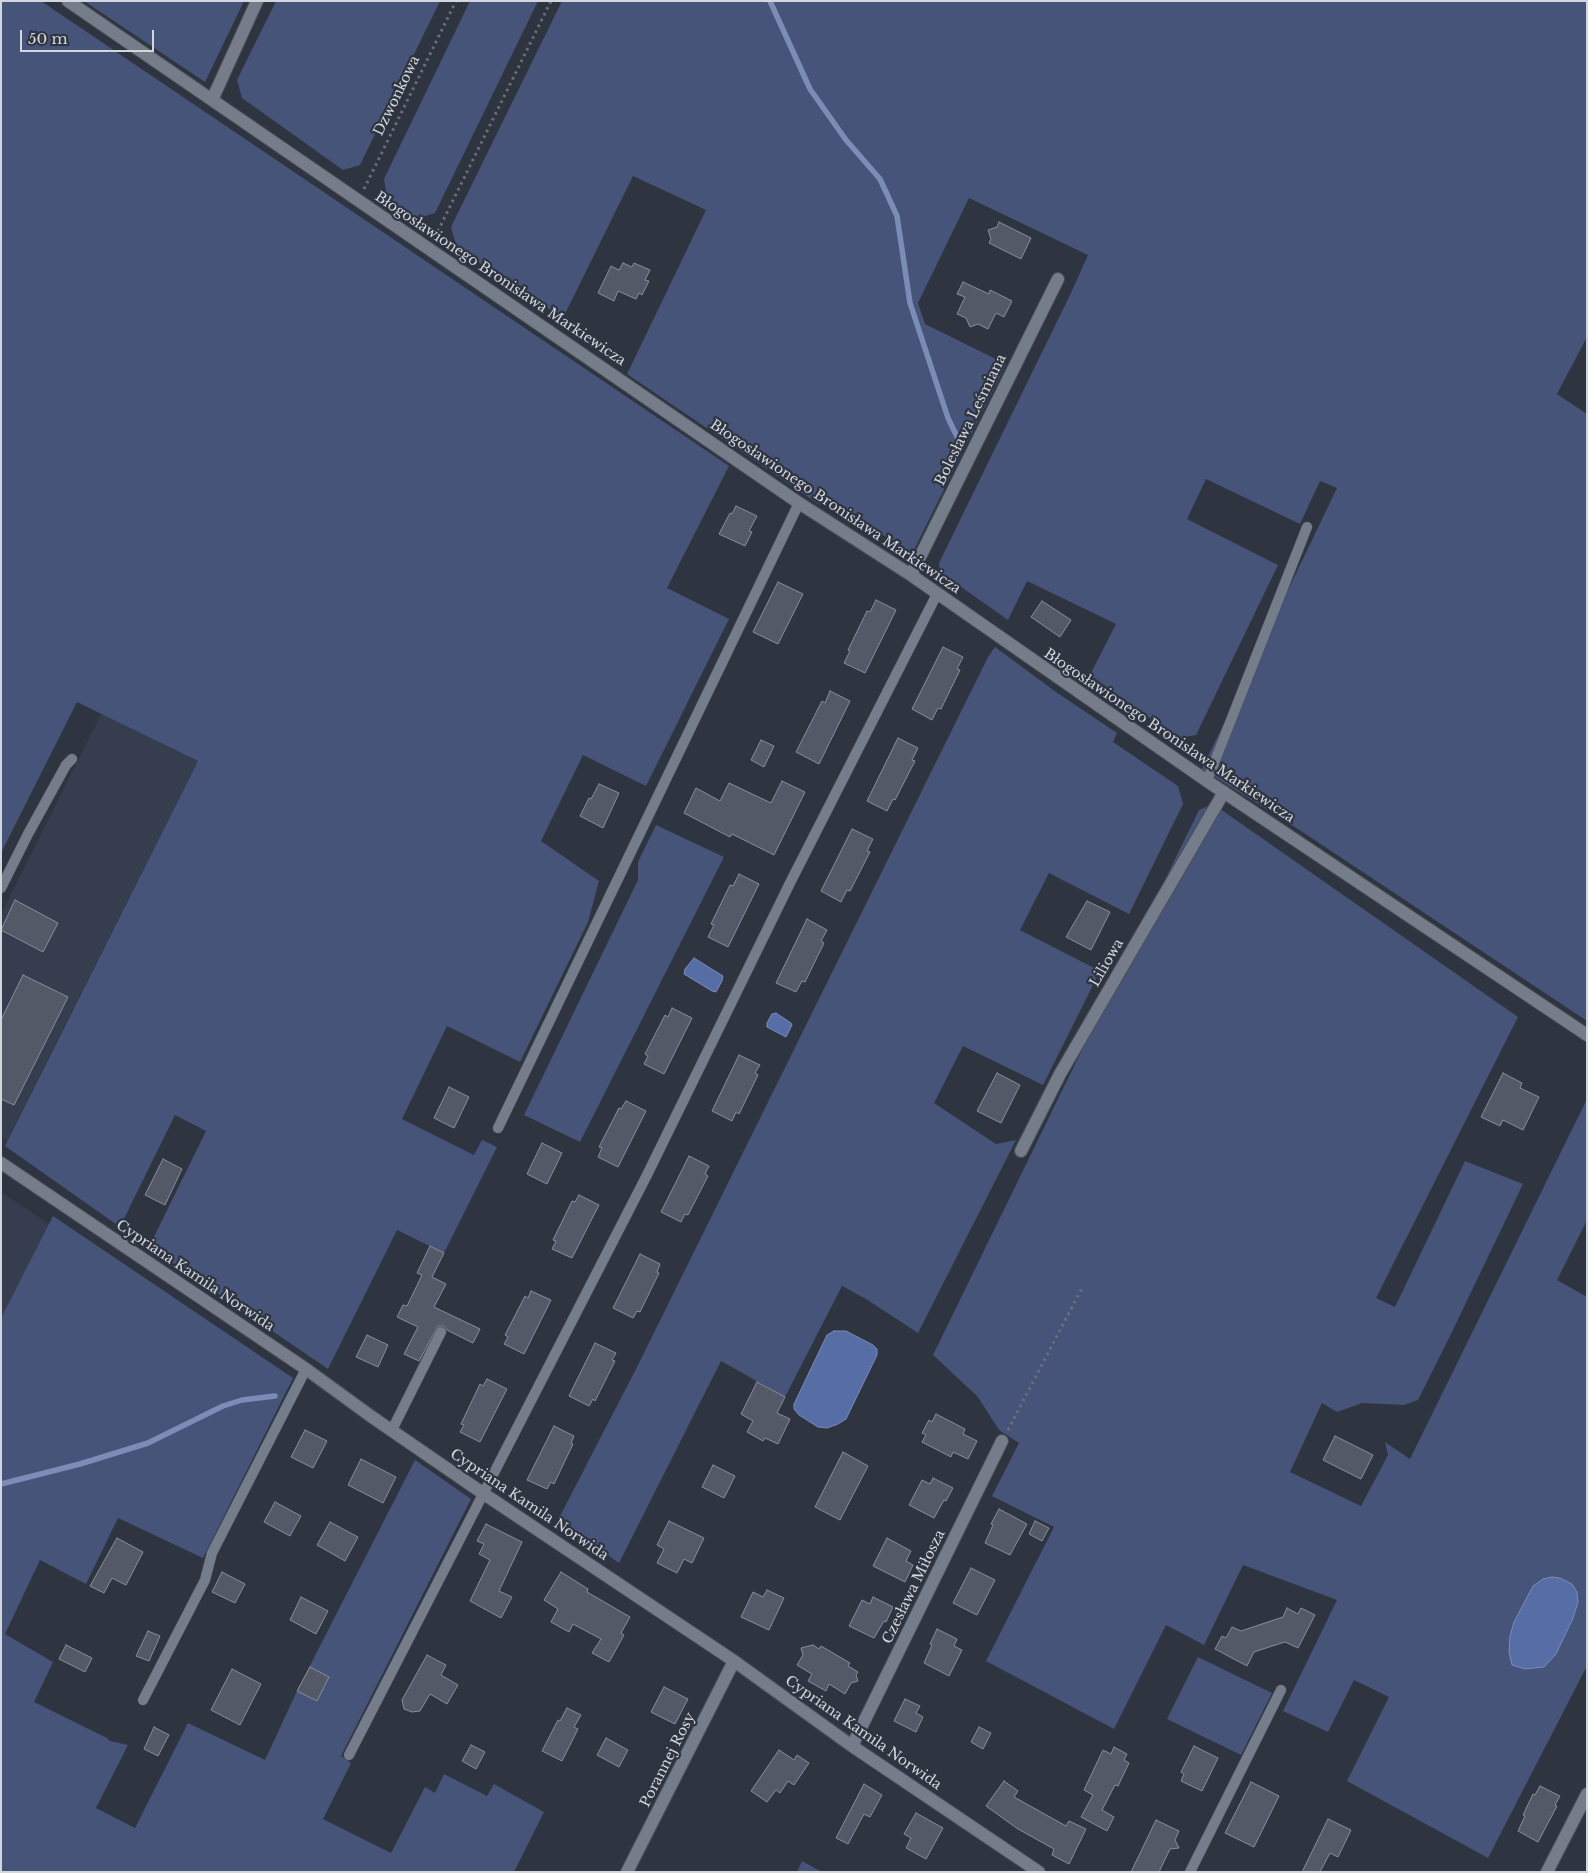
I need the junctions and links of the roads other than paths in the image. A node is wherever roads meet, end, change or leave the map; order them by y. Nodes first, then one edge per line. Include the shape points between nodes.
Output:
1 (68, 1) edge
2 (257, 1) edge
3 (212, 100) junction
4 (1058, 279) dead end
5 (799, 503) junction
6 (1307, 527) dead end
7 (911, 575) junction
8 (937, 594) junction
9 (72, 760) dead end
10 (1207, 781) junction
11 (1224, 792) junction
12 (1, 888) edge
13 (1587, 1035) edge
14 (498, 1128) dead end
15 (1021, 1151) dead end
16 (1, 1163) edge
17 (441, 1332) dead end
18 (306, 1369) junction
19 (392, 1430) junction
20 (1002, 1441) road end
21 (484, 1494) junction
22 (734, 1661) junction
23 (1281, 1690) dead end
24 (143, 1700) dead end
25 (852, 1746) junction
26 (349, 1755) dead end
27 (1587, 1794) edge
28 (628, 1872) edge
29 (1039, 1872) edge
30 (1190, 1872) edge
31 (1547, 1872) edge

1 - 3 street, Błogosławionego Bronisława Markiewicza
2 - 3 street
3 - 5 street, Błogosławionego Bronisława Markiewicza
4 - 7 street, Bolesława Leśmiana
5 - 7 street, Błogosławionego Bronisława Markiewicza
5 - 14 lane
6 - 10 lane
7 - 8 street, Błogosławionego Bronisława Markiewicza
8 - 10 street, Błogosławionego Bronisława Markiewicza
8 - 21 lane
9 - 12 lane via 66,765
10 - 11 street, Błogosławionego Bronisława Markiewicza
11 - 13 street, Błogosławionego Bronisława Markiewicza
11 - 15 street, Liliowa via 1060,1074
16 - 18 street, Cypriana Kamila Norwida
17 - 19 lane
18 - 19 street, Cypriana Kamila Norwida
18 - 24 lane via 212,1553 205,1580
19 - 21 street, Cypriana Kamila Norwida
20 - 25 street, Czesława Miłosza
21 - 22 street, Cypriana Kamila Norwida
21 - 26 lane
22 - 25 street, Cypriana Kamila Norwida
22 - 28 street, Porannej Rosy
23 - 30 lane
25 - 29 street, Cypriana Kamila Norwida
27 - 31 street

